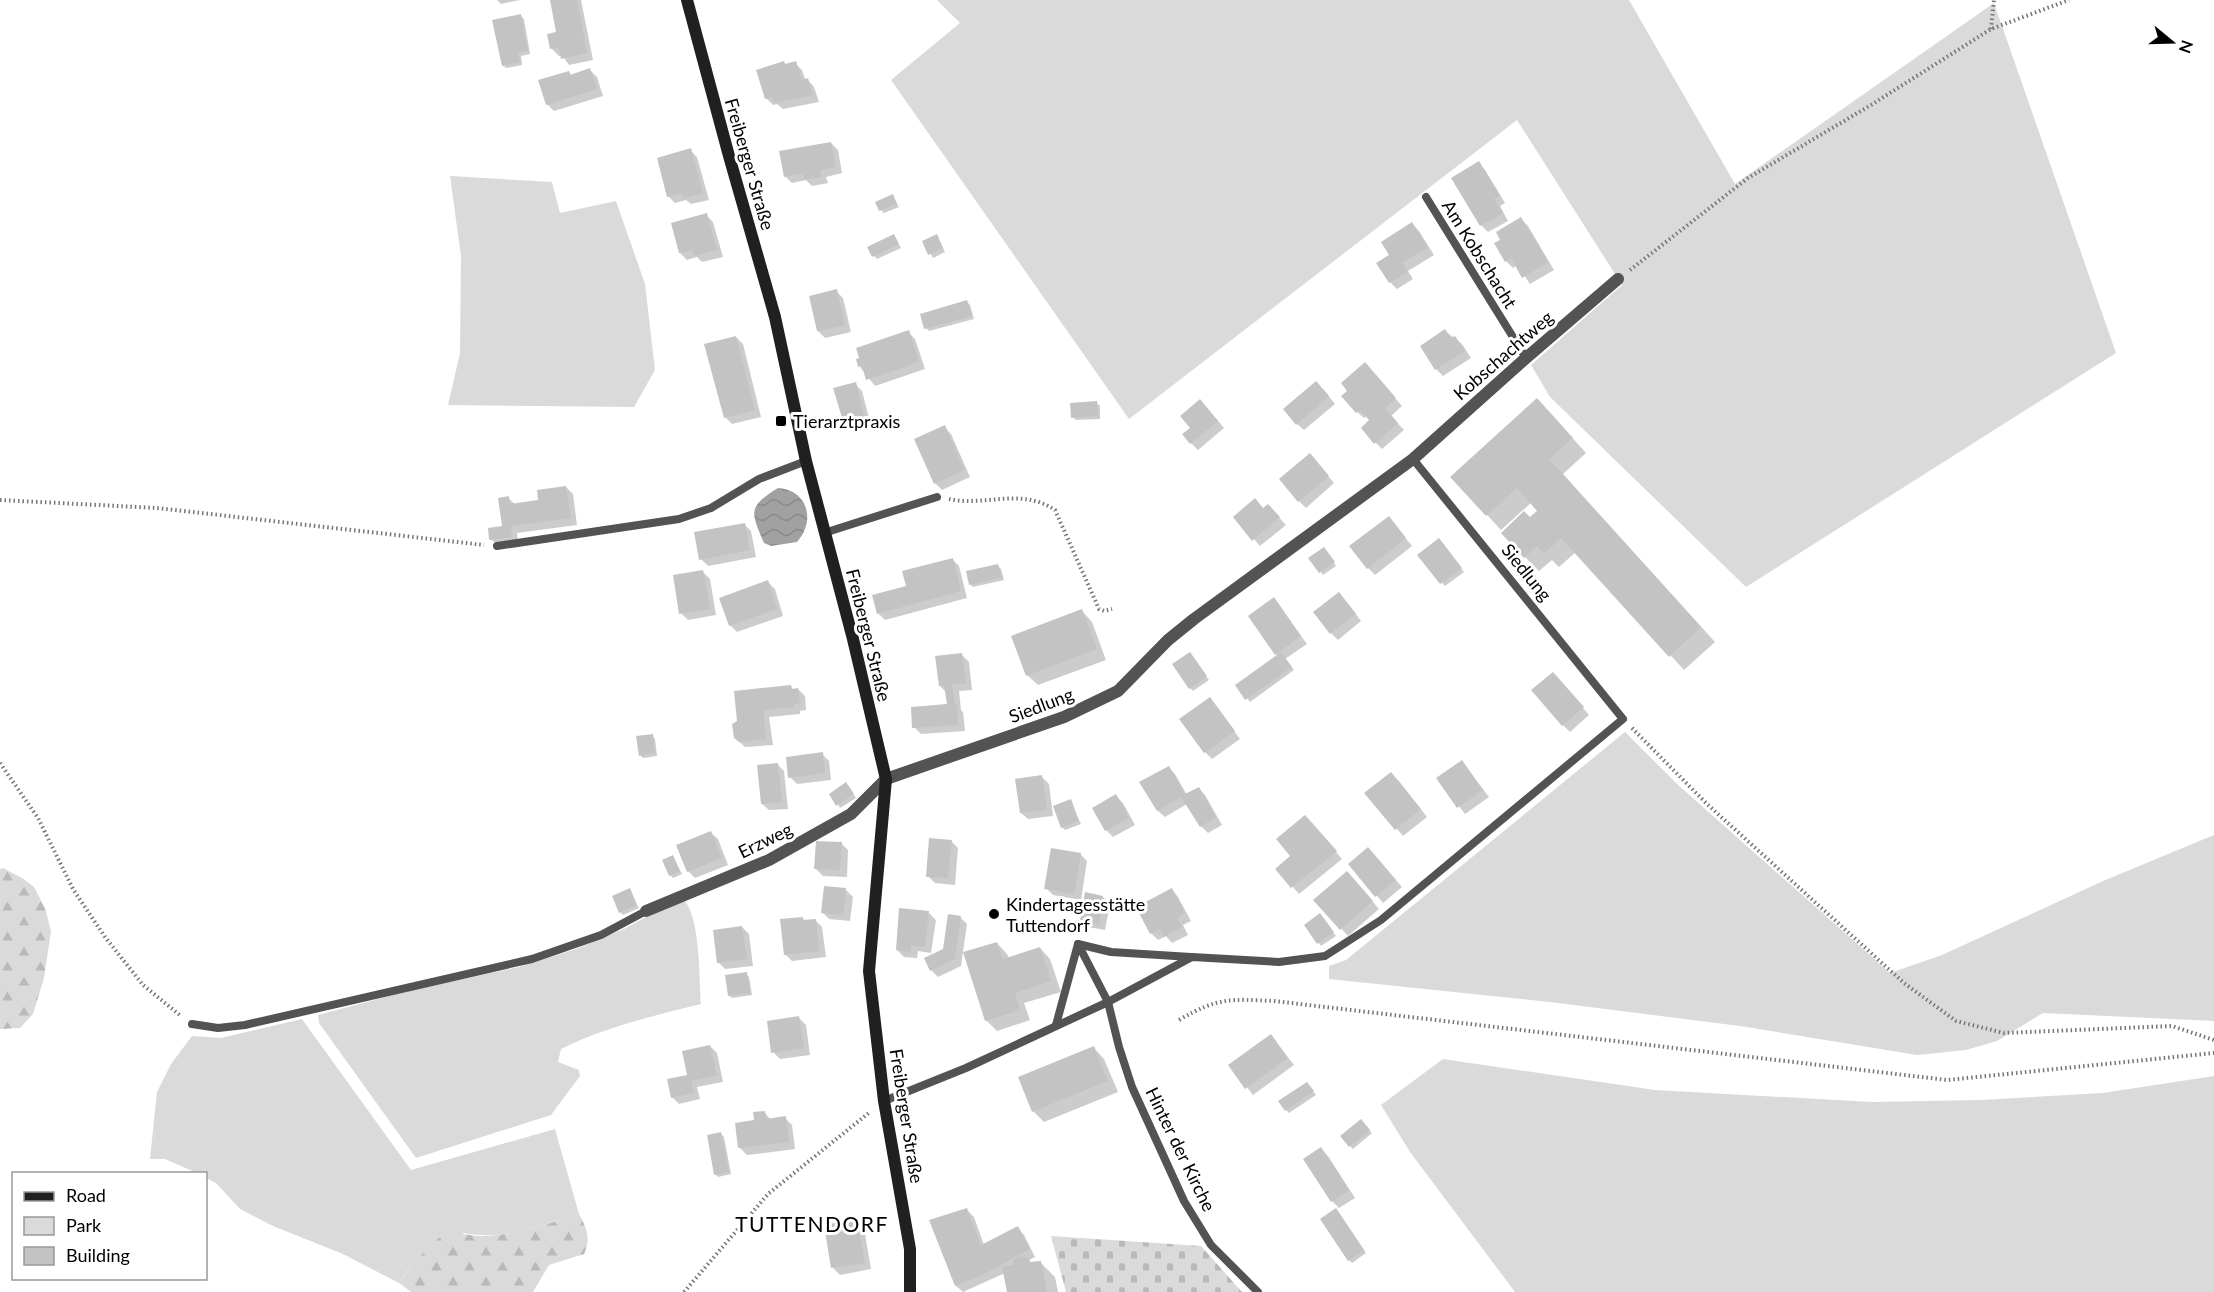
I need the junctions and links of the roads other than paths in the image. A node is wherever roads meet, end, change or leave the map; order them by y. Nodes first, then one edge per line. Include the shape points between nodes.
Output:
1 (687, 0) edge
2 (1426, 197) dead end
3 (1618, 279) road end
4 (1526, 358) junction
5 (1413, 459) junction
6 (806, 461) junction
7 (937, 496) road end
8 (824, 533) junction
9 (497, 546) road end
10 (886, 779) junction
11 (646, 911) joint
12 (1078, 944) junction
13 (1192, 957) junction
14 (1108, 1002) junction
15 (192, 1024) road end
16 (1056, 1025) junction
17 (884, 1101) junction
18 (910, 1292) edge
19 (1258, 1292) edge

1 - 6 street, Freiberger Straße via 775,317
2 - 4 lane, Am Kobschacht
3 - 4 street, Kobschachtweg
4 - 5 street, Kobschachtweg
5 - 10 street, Siedlung via 1194,619 1118,691 1064,717
5 - 13 lane, Siedlung via 1623,719 1381,920 1324,956 1279,962
6 - 8 street, Freiberger Straße
6 - 9 lane via 759,478 711,507 679,519
7 - 8 lane
8 - 10 street, Freiberger Straße
10 - 11 street, Erzweg via 851,814 769,860
10 - 17 street, Freiberger Straße via 869,971
11 - 15 lane via 601,935 532,959 245,1025 218,1028
12 - 13 lane via 1111,952
12 - 14 lane
12 - 16 lane
13 - 14 lane
14 - 16 lane
14 - 19 lane, Hinter der Kirche via 1132,1086 1184,1201 1211,1245
16 - 17 lane
17 - 18 street, Freiberger Straße via 910,1249

